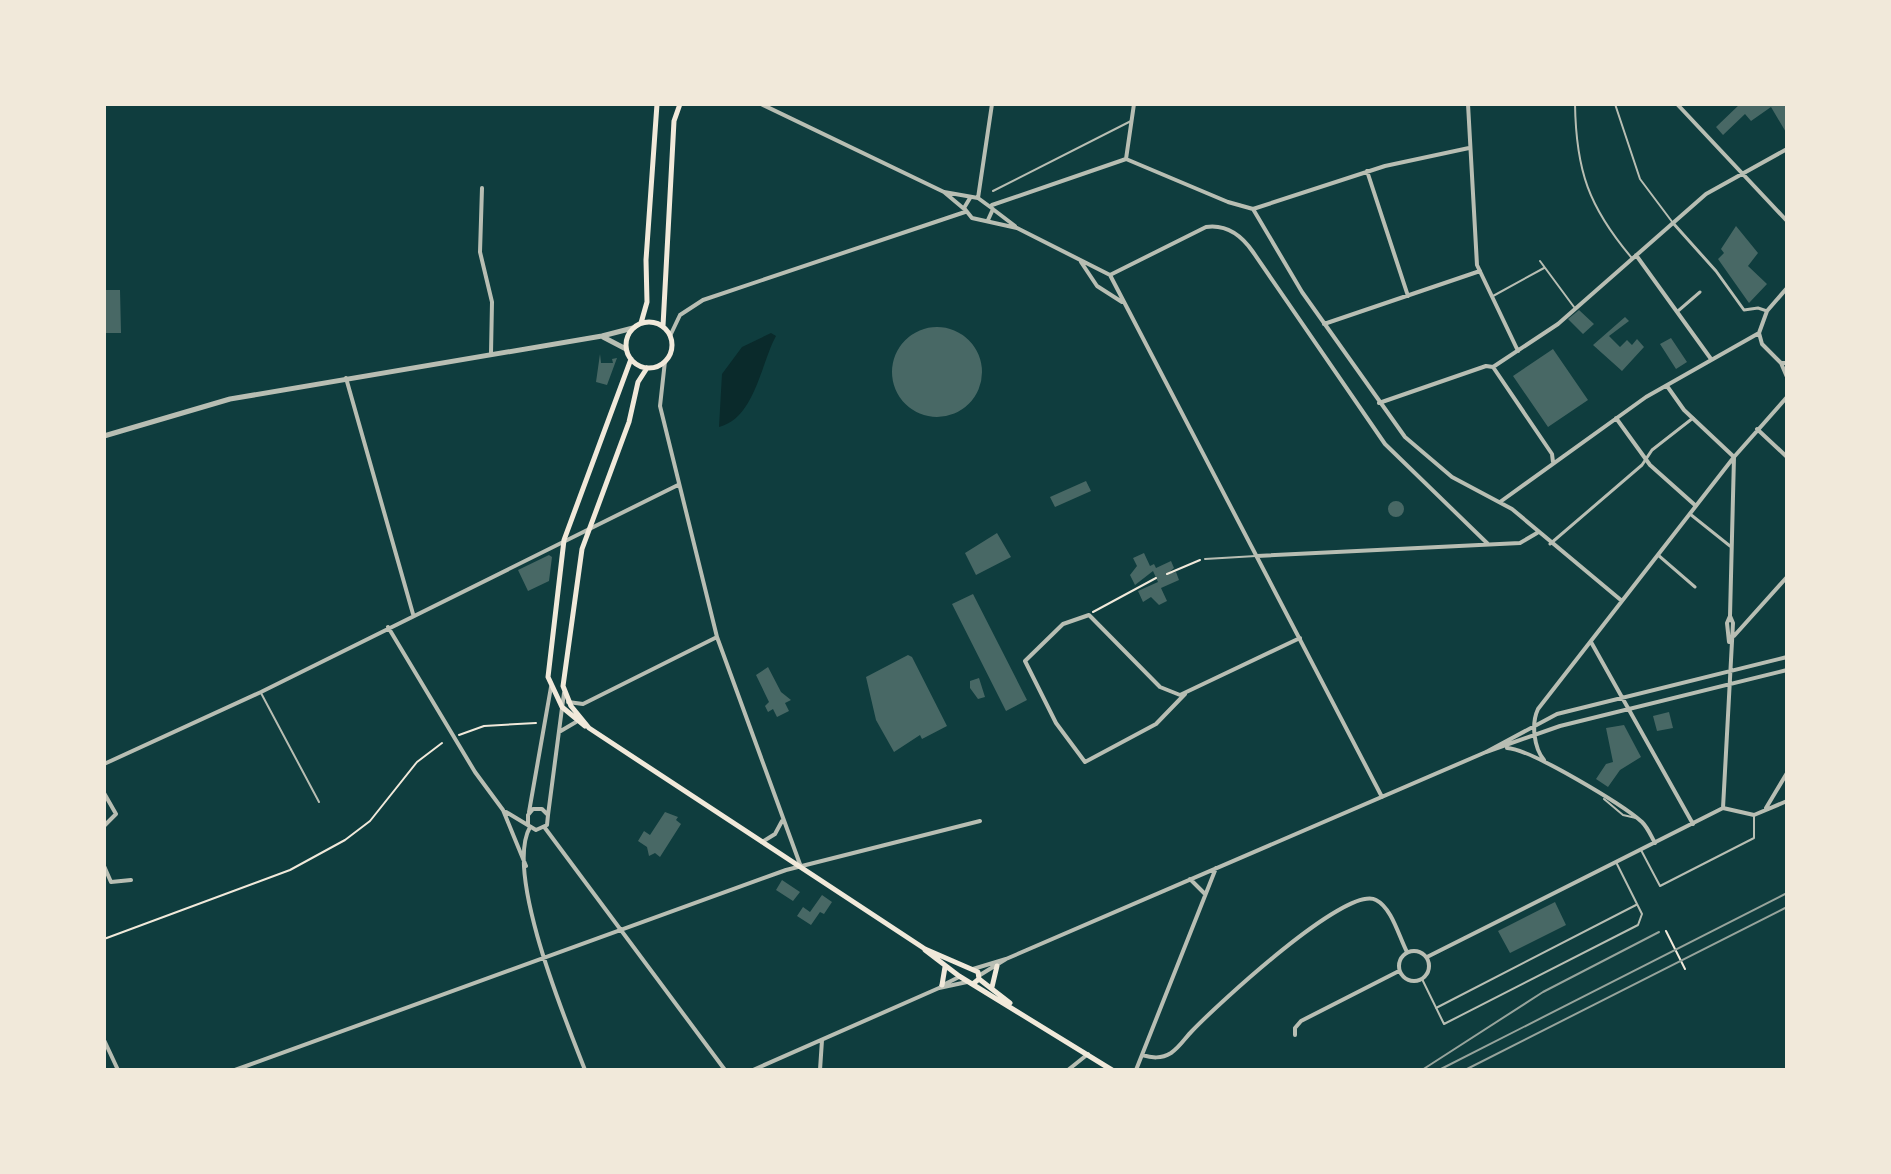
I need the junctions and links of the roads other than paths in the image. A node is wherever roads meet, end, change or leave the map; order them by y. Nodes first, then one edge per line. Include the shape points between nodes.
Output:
1 (657, 104) edge
2 (680, 104) edge
3 (761, 104) edge
4 (992, 104) edge
5 (1134, 104) edge
6 (1468, 104) edge
7 (1575, 104) edge
8 (1615, 104) edge
9 (1677, 104) edge
10 (1132, 120) junction
11 (1469, 148) junction
12 (1787, 149) edge
13 (1126, 159) junction
14 (1367, 171) junction
15 (1744, 175) junction
16 (482, 188) dead end
17 (993, 191) dead end
18 (944, 192) junction
19 (970, 198) junction
20 (978, 198) junction
21 (993, 207) junction
22 (1253, 209) junction
23 (964, 210) junction
24 (988, 220) junction
25 (1787, 221) edge
26 (1673, 223) junction
27 (1017, 228) junction
28 (1634, 256) junction
29 (1080, 260) junction
30 (1540, 261) dead end
31 (1544, 268) junction
32 (1480, 271) junction
33 (1102, 272) junction
34 (1110, 275) junction
35 (1095, 280) junction
36 (1111, 282) junction
37 (1105, 288) junction
38 (1787, 288) edge
39 (1700, 292) dead end
40 (1408, 296) junction
41 (1491, 296) junction
42 (1124, 303) junction
43 (1574, 307) junction
44 (1678, 311) junction
45 (1767, 311) junction
46 (641, 323) junction
47 (1324, 324) junction
48 (663, 326) junction
49 (633, 328) junction
50 (1759, 333) junction
51 (602, 336) junction
52 (670, 336) junction
53 (626, 349) junction
54 (1518, 351) junction
55 (491, 353) junction
56 (631, 359) junction
57 (1711, 359) junction
58 (665, 361) junction
59 (1784, 363) edge
60 (1493, 367) junction
61 (647, 368) junction
62 (1787, 377) edge
63 (346, 378) junction
64 (1667, 386) junction
65 (1787, 397) edge
66 (1379, 403) junction
67 (1616, 418) junction
68 (1693, 418) junction
69 (1757, 429) junction
70 (104, 436) edge
71 (1734, 457) junction
72 (1787, 457) edge
73 (1646, 459) junction
74 (1553, 462) junction
75 (678, 485) junction
76 (1500, 502) junction
77 (1696, 506) junction
78 (1690, 514) junction
79 (589, 528) junction
80 (1537, 533) junction
81 (564, 540) junction
82 (1488, 544) junction
83 (1550, 544) junction
84 (1734, 546) junction
85 (1658, 555) junction
86 (1257, 556) junction
87 (1205, 559) road end
88 (1787, 577) edge
89 (1695, 587) dead end
90 (1622, 601) junction
91 (413, 614) junction
92 (1730, 616) junction
93 (388, 627) junction
94 (717, 637) junction
95 (1733, 637) junction
96 (1300, 638) junction
97 (1591, 642) junction
98 (1730, 644) junction
99 (1787, 657) edge
100 (1787, 670) edge
101 (1729, 671) junction
102 (1728, 685) junction
103 (551, 687) junction
104 (261, 692) junction
105 (564, 693) junction
106 (1185, 694) junction
107 (1624, 697) junction
108 (568, 702) junction
109 (583, 704) junction
110 (562, 707) junction
111 (1631, 709) junction
112 (577, 720) junction
113 (1534, 723) junction
114 (558, 734) junction
115 (1536, 735) junction
116 (1501, 749) junction
117 (1486, 752) junction
118 (1544, 760) junction
119 (104, 764) edge
120 (1787, 773) edge
121 (104, 793) edge
122 (1382, 797) junction
123 (1787, 801) edge
124 (319, 802) dead end
125 (1723, 808) junction
126 (1765, 809) junction
127 (503, 810) junction
128 (529, 812) junction
129 (548, 815) junction
130 (1754, 815) junction
131 (783, 819) junction
132 (980, 821) dead end
133 (1693, 824) junction
134 (529, 825) junction
135 (104, 826) edge
136 (545, 828) junction
137 (762, 842) junction
138 (1655, 843) junction
139 (1641, 849) junction
140 (1615, 862) junction
141 (104, 866) edge
142 (526, 866) junction
143 (801, 867) junction
144 (1216, 868) junction
145 (1190, 879) junction
146 (131, 880) dead end
147 (1205, 894) junction
148 (1638, 904) junction
149 (621, 931) junction
150 (925, 949) junction
151 (1407, 952) junction
152 (1427, 957) junction
153 (544, 959) junction
154 (1006, 959) junction
155 (945, 966) junction
156 (997, 966) junction
157 (964, 969) junction
158 (972, 969) junction
159 (1399, 971) junction
160 (959, 976) junction
161 (978, 979) junction
162 (1422, 979) junction
163 (967, 982) junction
164 (941, 987) junction
165 (992, 988) junction
166 (1011, 1004) junction
167 (1436, 1008) junction
168 (1295, 1035) dead end
169 (104, 1039) edge
170 (822, 1040) junction
171 (1088, 1054) junction
172 (1142, 1055) junction
173 (118, 1070) edge
174 (235, 1070) edge
175 (585, 1070) edge
176 (725, 1070) edge
177 (753, 1070) edge
178 (820, 1070) edge
179 (1068, 1070) edge
180 (1112, 1070) edge
181 (1136, 1070) edge

1 - 46 main road via 647,302
2 - 48 main road via 674,121
3 - 18 street
4 - 20 street
5 - 10 street
6 - 11 street
7 - 28 lane via 1592,206
8 - 26 lane via 1640,179
9 - 15 street
10 - 13 street
10 - 17 lane
11 - 14 street
11 - 32 street
12 - 15 street
13 - 21 street
13 - 22 street
14 - 22 street
14 - 40 street
15 - 25 street
15 - 26 street via 1706,194
16 - 55 street via 480,252 492,302
18 - 19 street
18 - 23 street
19 - 20 street
19 - 23 street
20 - 21 street
21 - 24 street
21 - 27 street
22 - 47 street
23 - 24 street via 976,220
23 - 52 street via 703,300 680,315
24 - 27 street
26 - 28 street
26 - 45 street via 1744,310
27 - 29 street
28 - 43 street
28 - 44 street
29 - 33 street
29 - 35 street
30 - 31 lane
31 - 41 lane
31 - 43 lane
32 - 40 street
32 - 41 street
33 - 34 street
33 - 35 street
34 - 36 street
34 - 82 street via 1206,227 1238,235 1385,444
35 - 37 street
36 - 37 street
36 - 42 street
37 - 42 street
38 - 45 street
39 - 44 street
40 - 47 street
41 - 54 street
42 - 86 street
43 - 54 street
44 - 57 street
45 - 50 street
46 - 48 main road
46 - 49 main road
47 - 66 street
48 - 52 main road
49 - 51 street
49 - 53 main road
50 - 57 street
50 - 59 street via 1762,344
51 - 53 street
51 - 55 street
52 - 58 main road
53 - 56 main road
54 - 60 street
55 - 63 street
56 - 61 main road
56 - 81 main road
57 - 64 street
58 - 61 main road
58 - 75 street via 660,406
59 - 62 street
60 - 66 street
60 - 74 street
61 - 79 main road
63 - 70 street via 225,400
63 - 91 street
64 - 67 street
64 - 68 street
65 - 69 street
66 - 76 street via 1405,437 1449,475
67 - 73 street
67 - 74 street
68 - 71 street
68 - 73 street
69 - 71 street
69 - 72 street
71 - 77 street
71 - 84 street
73 - 77 street
73 - 83 street
74 - 76 street
75 - 79 street
75 - 94 street
76 - 80 street
77 - 78 street
78 - 84 street
78 - 85 street
79 - 81 street
79 - 105 main road
80 - 82 street via 1524,542
80 - 83 street
81 - 91 street
81 - 103 main road via 548,671
82 - 86 street
83 - 90 street
84 - 92 street
85 - 89 street
85 - 90 street
86 - 87 lane
86 - 96 street
88 - 95 street
90 - 97 street
91 - 93 street
92 - 95 street
92 - 98 street
93 - 104 street
93 - 127 street
94 - 109 street
94 - 131 street
95 - 98 street
96 - 106 street
96 - 122 street
97 - 107 street
97 - 113 street via 1538,709
98 - 101 street
99 - 101 street
100 - 102 street
101 - 102 street
101 - 107 street
102 - 111 street
102 - 125 street
103 - 110 main road
103 - 128 street
104 - 119 street
104 - 124 lane
105 - 108 main road
105 - 110 street
106 - 106 street via 1160,687 1089,615 1063,624 1026,659 1049,708 1085,762 1156,724
107 - 111 street
107 - 113 street
108 - 109 street
108 - 112 main road
109 - 112 street
110 - 112 main road
110 - 114 street
111 - 115 street
111 - 133 street
112 - 114 street
112 - 137 main road
113 - 115 street
113 - 117 street
114 - 129 street
115 - 116 street
115 - 118 street
116 - 117 street
116 - 118 street
117 - 122 street
118 - 138 street via 1636,818
120 - 126 street
121 - 135 street via 116,814
122 - 144 street
123 - 126 street
125 - 130 street
125 - 133 street
126 - 130 street
127 - 134 street
127 - 142 street
128 - 129 street via 540,808
128 - 134 street
129 - 136 street
130 - 139 lane via 1753,839 1660,886
131 - 137 street via 775,834
131 - 143 street
132 - 143 street
133 - 138 street
134 - 136 street
134 - 142 street
136 - 149 street
137 - 143 main road
138 - 139 street
139 - 140 street
140 - 148 lane
140 - 152 street
141 - 146 street via 111,882
142 - 153 street
143 - 149 street
143 - 150 main road
144 - 145 street
144 - 147 street
145 - 147 street
145 - 154 street
147 - 172 street
148 - 167 lane
148 - 167 lane via 1643,916 1638,925 1444,1024
149 - 153 street
149 - 176 street
150 - 155 main road
150 - 157 main road
151 - 152 street
151 - 159 street via 1399,960
151 - 172 street via 1382,905 1369,897 1359,899 1321,919 1172,1052 1158,1058
152 - 162 street via 1429,969
153 - 174 street
153 - 175 street
154 - 156 street
154 - 158 street
155 - 160 main road
155 - 164 main road
156 - 161 street
156 - 165 main road
157 - 158 main road
157 - 160 main road
158 - 161 main road
159 - 162 street via 1409,980
159 - 168 street via 1301,1021
160 - 163 main road
160 - 164 street
161 - 163 main road
161 - 165 main road
161 - 166 main road
162 - 167 lane
163 - 164 street
164 - 170 street
165 - 166 main road
166 - 171 main road
169 - 173 street
170 - 177 street
170 - 178 street
171 - 179 street
171 - 180 main road
172 - 181 street

